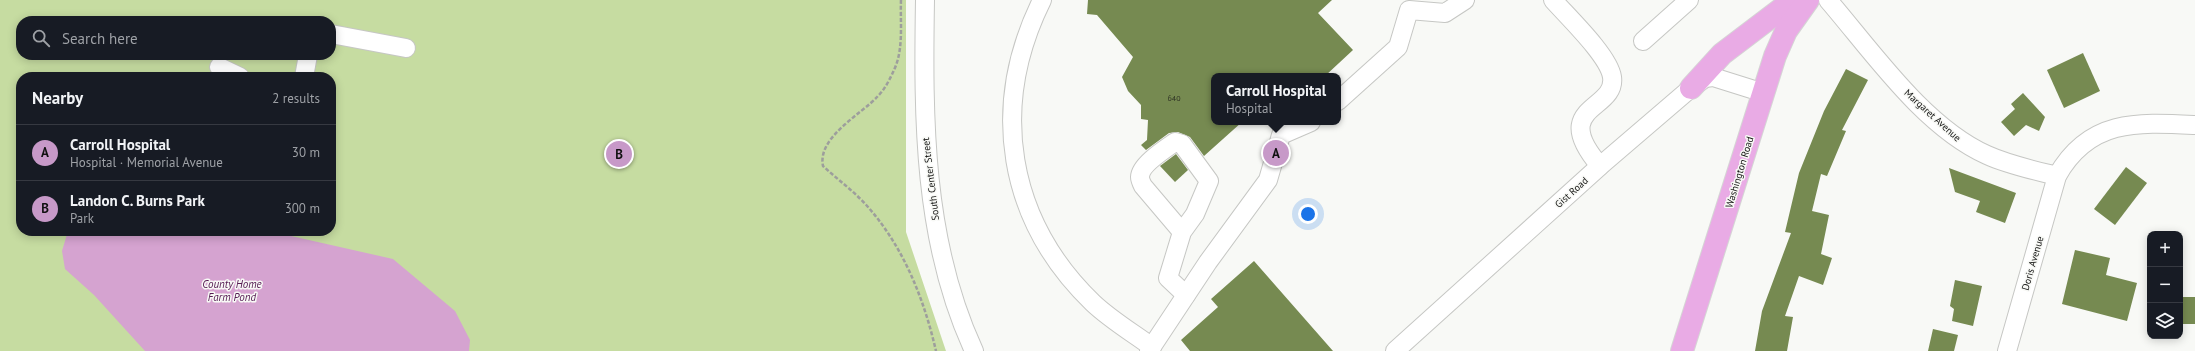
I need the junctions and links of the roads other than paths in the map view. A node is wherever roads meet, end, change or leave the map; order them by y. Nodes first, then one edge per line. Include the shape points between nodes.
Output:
1 (925, 0) edge
2 (1042, 0) edge
3 (1465, 0) edge
4 (1553, 0) edge
5 (1689, 0) edge
6 (1796, 0) edge
7 (1808, 0) edge
8 (1828, 0) edge
9 (336, 35) edge
10 (1643, 41) dead end
11 (406, 48) dead end
12 (307, 60) edge
13 (219, 67) dead end
14 (230, 72) edge
15 (305, 72) edge
16 (1691, 88) junction
17 (1764, 92) junction
18 (1341, 98) edge
19 (1304, 125) edge
20 (2195, 125) edge
21 (1600, 166) junction
22 (2057, 176) junction
23 (1182, 232) junction
24 (1186, 294) junction
25 (1151, 349) edge
26 (974, 351) edge
27 (1395, 351) edge
28 (1682, 351) edge
29 (2007, 351) edge

1 - 26 street, South Center Street via 924,129 934,218 951,294
2 - 25 street via 1027,34 1014,89 1014,148 1024,196 1042,237 1082,292
3 - 18 street via 1445,13 1409,10 1398,47
4 - 21 street via 1604,59 1611,71 1610,91 1587,111 1581,124 1581,138 1586,149
5 - 10 street
6 - 16 main road via 1722,54
7 - 17 main road, Washington Road via 1786,31
8 - 22 street, Margaret Avenue via 1905,90 1952,135 2007,164
9 - 11 street
12 - 15 street
13 - 14 street
16 - 17 street, Gist Road via 1705,78 1713,77
16 - 21 street, Gist Road
17 - 28 main road, Washington Road
19 - 24 street via 1281,135 1268,180
20 - 22 street via 2149,123 2106,130 2079,146 2065,160
21 - 27 street, Gist Road
22 - 29 street, Doris Avenue
23 - 23 street via 1195,214 1209,181 1182,144 1174,142 1143,169 1140,177 1143,186
23 - 24 street via 1168,278
24 - 25 street

